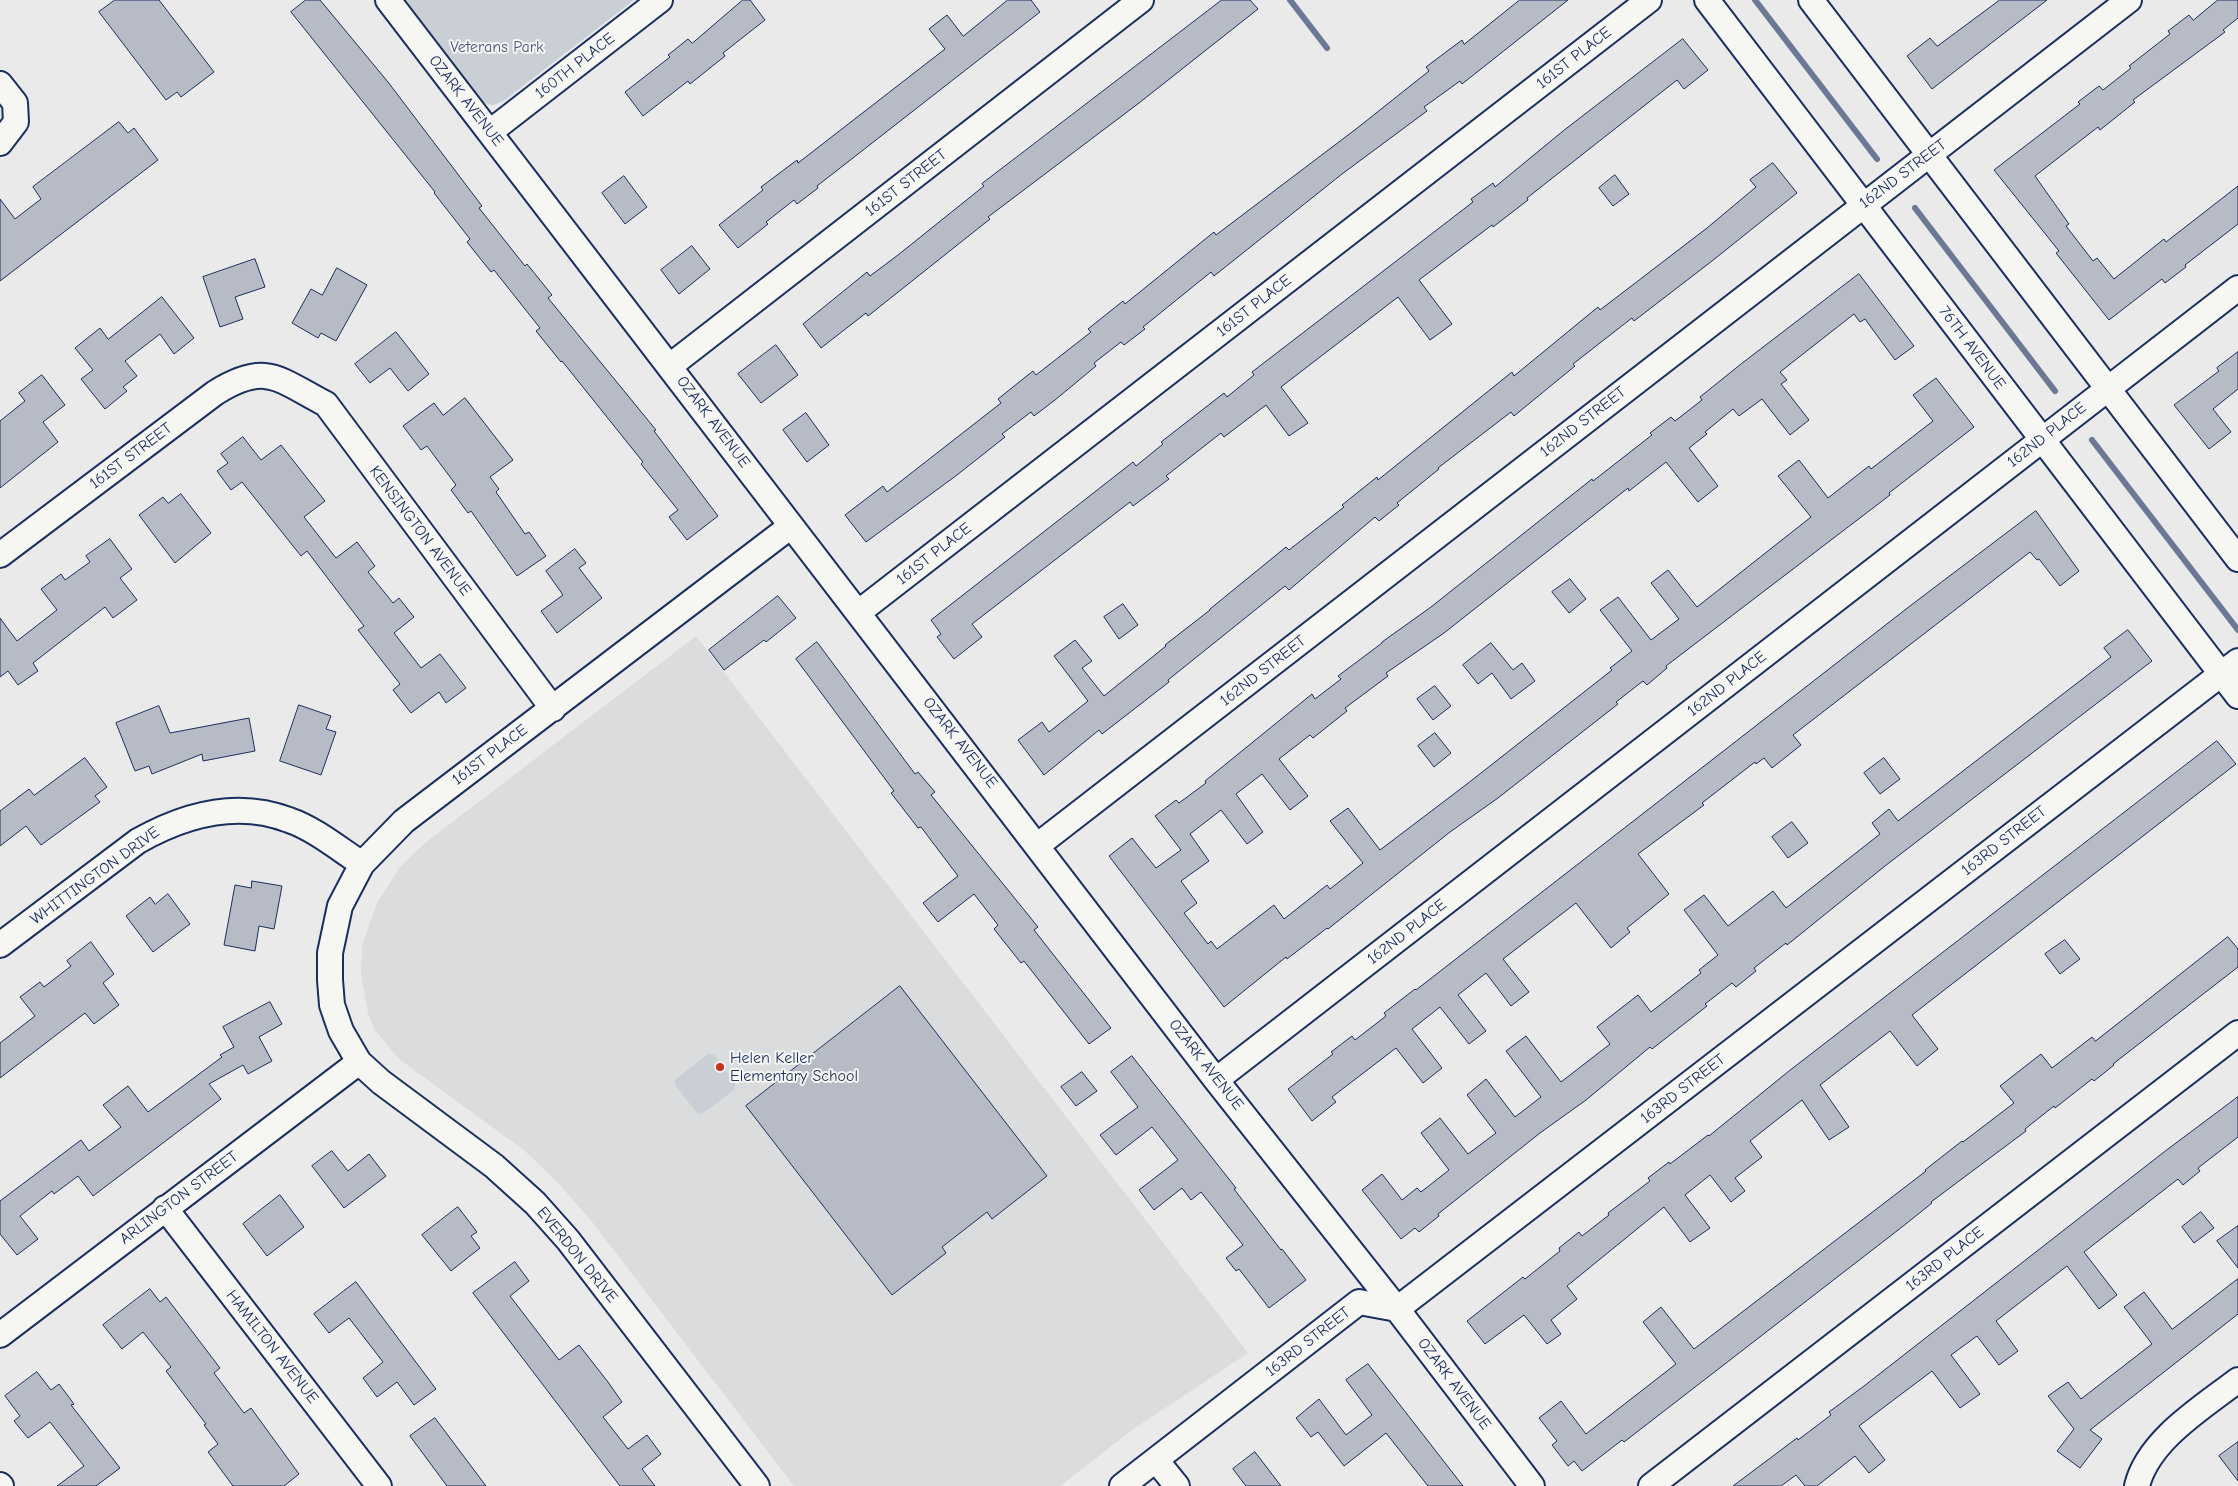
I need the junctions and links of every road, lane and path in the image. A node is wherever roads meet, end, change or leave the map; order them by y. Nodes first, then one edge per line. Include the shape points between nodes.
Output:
1 (388, 0) edge
2 (660, 0) edge
3 (1141, 0) edge
4 (1649, 0) edge
5 (1707, 0) edge
6 (1811, 0) edge
7 (2129, 0) edge
8 (0, 84) edge
9 (490, 132) junction
10 (0, 143) edge
11 (1929, 154) junction
12 (1864, 204) junction
13 (2238, 288) edge
14 (670, 366) junction
15 (270, 375) joint
16 (2107, 389) junction
17 (2041, 440) junction
18 (791, 526) junction
19 (0, 555) edge
20 (2238, 560) edge
21 (859, 612) junction
22 (2232, 666) edge
23 (2238, 696) edge
24 (553, 709) junction
25 (1038, 845) junction
26 (362, 864) junction
27 (0, 945) edge
28 (2238, 1033) edge
29 (359, 1062) junction
30 (1216, 1080) junction
31 (165, 1208) junction
32 (1398, 1309) junction
33 (0, 1335) edge
34 (2238, 1380) edge
35 (1156, 1460) junction
36 (379, 1486) edge
37 (757, 1486) edge
38 (1122, 1486) edge
39 (1177, 1486) edge
40 (1532, 1486) edge
41 (1651, 1486) edge
42 (2137, 1486) edge

1 - 9 street, OZARK AVENUE
2 - 9 street, 160TH PLACE
3 - 14 street, 161ST STREET
4 - 21 street, 161ST PLACE
5 - 12 street, 76TH AVENUE
6 - 11 street
7 - 11 street, 162ND STREET
8 - 10 street via 15,103 16,122
9 - 14 street, OZARK AVENUE
11 - 12 street, 162ND STREET
11 - 16 street
12 - 17 street, 76TH AVENUE
12 - 25 street, 162ND STREET
13 - 16 street, 162ND PLACE
14 - 18 street, OZARK AVENUE
15 - 19 street, 161ST STREET via 249,376 215,393
15 - 24 street, KENSINGTON AVENUE via 326,404
16 - 17 street, 162ND PLACE
16 - 20 street
17 - 22 street, 76TH AVENUE
17 - 30 street, 162ND PLACE
18 - 21 street, OZARK AVENUE
18 - 24 street, 161ST PLACE
21 - 25 street, OZARK AVENUE
22 - 23 street, 76TH AVENUE
22 - 32 street, 163RD STREET
24 - 26 street, 161ST PLACE via 424,804
25 - 30 street, OZARK AVENUE
26 - 27 street, WHITTINGTON DRIVE via 290,820 256,812 215,812 163,827 138,841
26 - 29 street, 161ST PLACE via 340,906 330,953 332,1005
28 - 41 street, 163RD PLACE
29 - 31 street, ARLINGTON STREET
29 - 37 street, EVERDON DRIVE via 494,1166 535,1203 568,1240
30 - 32 street, OZARK AVENUE
31 - 33 street, ARLINGTON STREET
31 - 36 street, HAMILTON AVENUE
32 - 35 street, 163RD STREET via 1359,1302
32 - 40 street, OZARK AVENUE
34 - 42 street via 2173,1430 2149,1458
35 - 38 street, 163RD STREET
35 - 39 street

